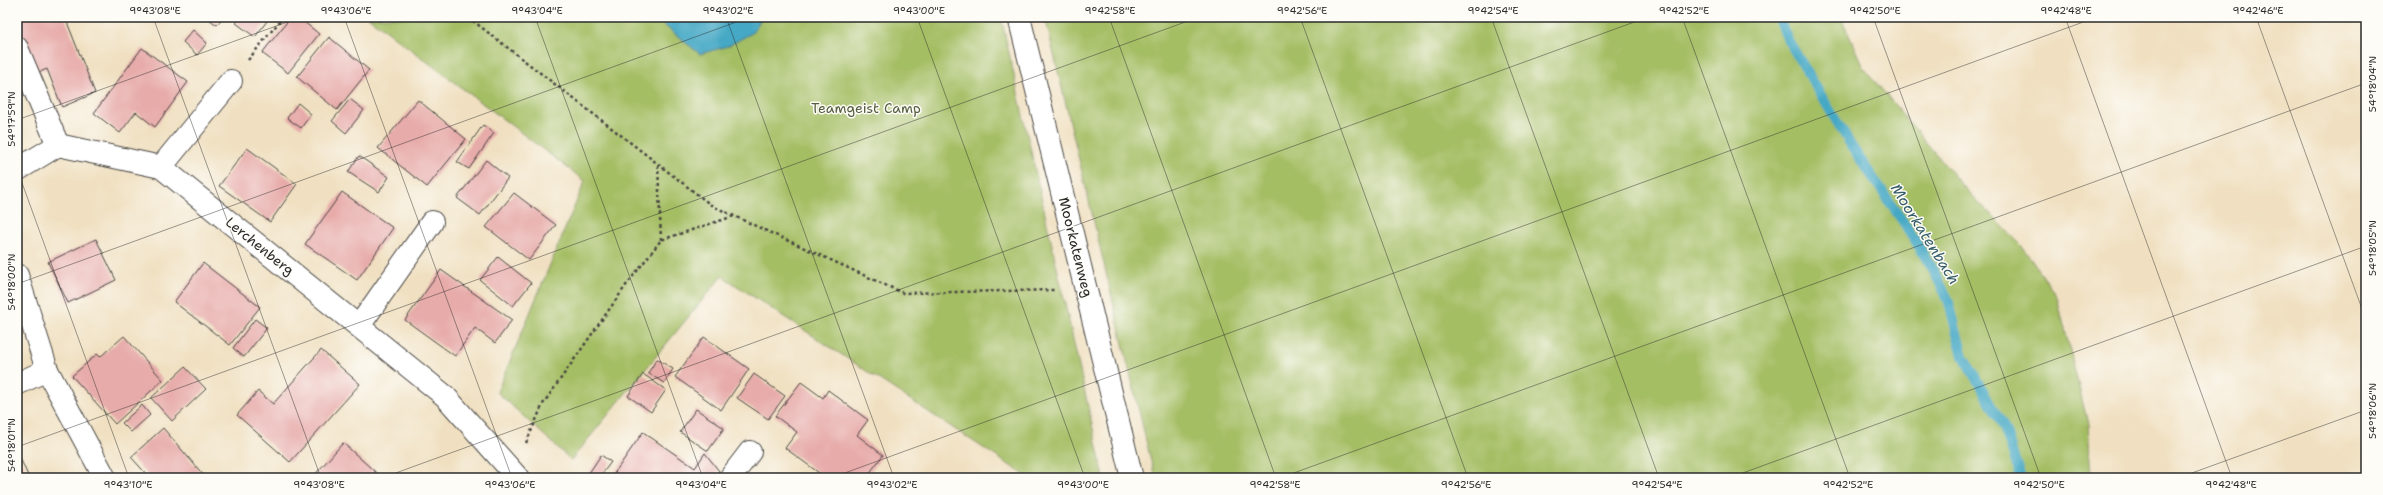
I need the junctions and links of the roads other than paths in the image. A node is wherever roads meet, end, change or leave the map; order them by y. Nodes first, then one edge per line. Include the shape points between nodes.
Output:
1 (1019, 17) edge
2 (17, 48) edge
3 (231, 81) road end
4 (58, 146) junction
5 (161, 167) junction
6 (17, 170) edge
7 (432, 222) dead end
8 (17, 275) edge
9 (359, 326) junction
10 (47, 370) junction
11 (17, 384) edge
12 (750, 452) dead end
13 (515, 476) edge
14 (105, 478) edge
15 (730, 478) edge
16 (1132, 478) edge

1 - 16 street, Moorkatenweg
2 - 4 street
3 - 5 street
4 - 5 street, Lerchenberg
4 - 6 street
5 - 9 street, Lerchenberg
7 - 9 street
8 - 10 street
9 - 13 street, Lerchenberg via 445,396
10 - 11 street
10 - 14 street
12 - 15 street

